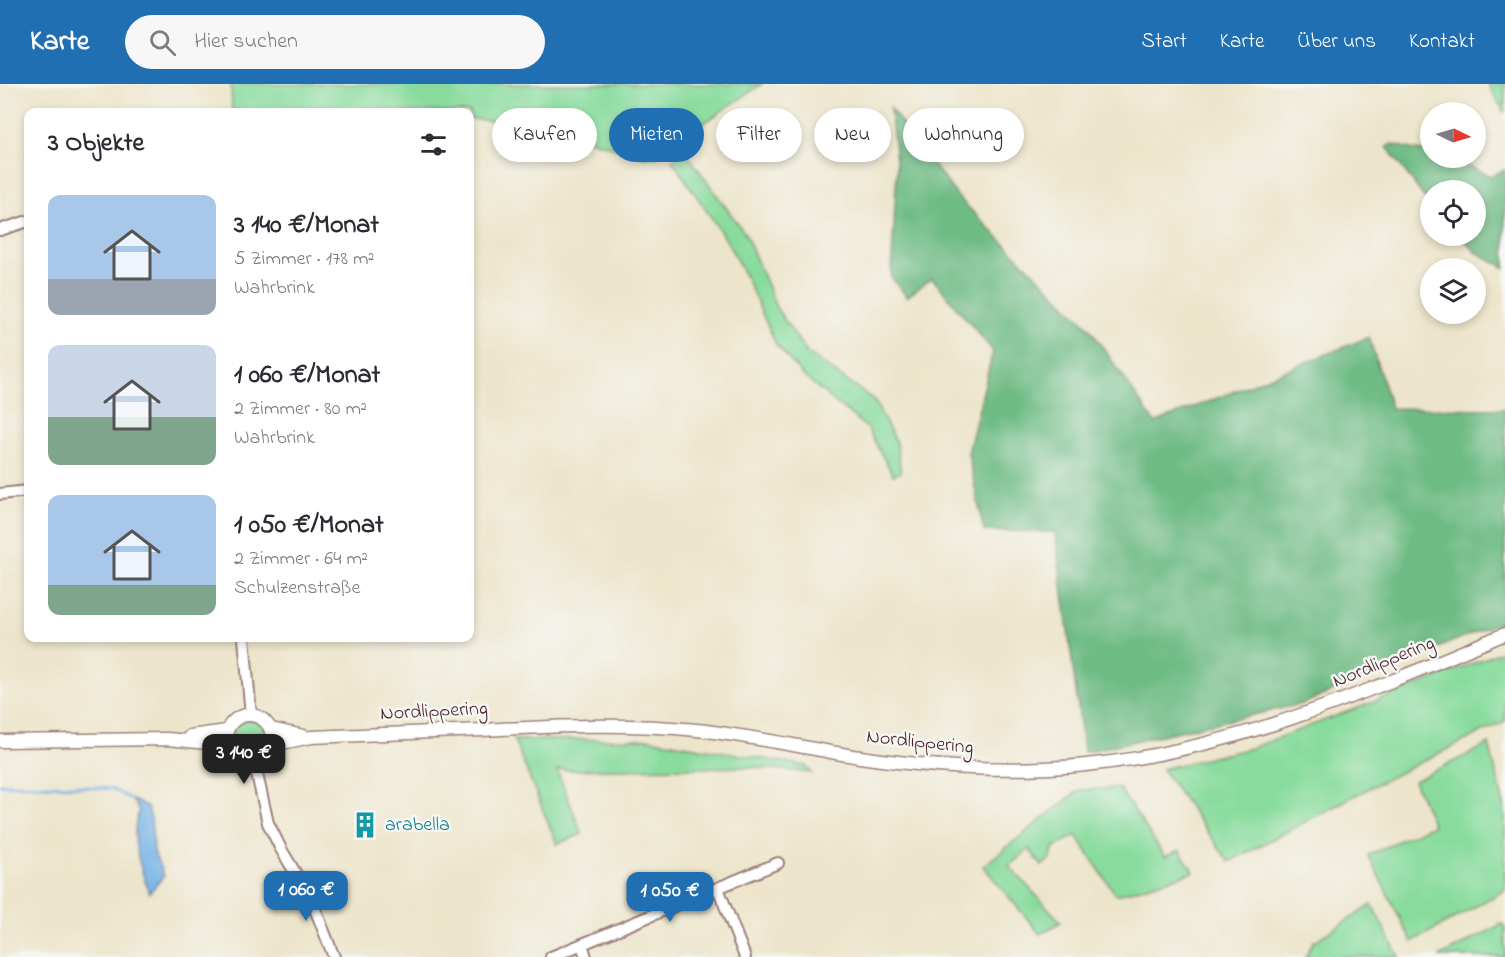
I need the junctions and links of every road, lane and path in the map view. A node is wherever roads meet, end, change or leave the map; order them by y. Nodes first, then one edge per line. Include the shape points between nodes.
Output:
1 (24, 222) edge
2 (0, 230) edge
3 (24, 491) edge
4 (0, 494) edge
5 (1505, 634) edge
6 (244, 642) edge
7 (251, 715) junction
8 (271, 729) junction
9 (227, 731) junction
10 (311, 737) junction
11 (168, 739) junction
12 (0, 741) edge
13 (272, 744) junction
14 (227, 746) junction
15 (254, 761) junction
16 (778, 863) dead end
17 (718, 888) junction
18 (582, 945) junction
19 (334, 957) edge
20 (551, 957) edge
21 (586, 957) edge
22 (745, 957) edge

1 - 2 street
3 - 4 street
5 - 10 main road, Nordlippering via 1376,688 1264,728 1172,752 1084,765 1028,769 932,766 715,733 627,725
6 - 7 street
7 - 8 main road
7 - 9 main road via 237,718
8 - 10 main road, Nordlippering
8 - 13 main road
9 - 11 main road
9 - 14 main road
10 - 13 main road, Nordlippering
11 - 12 main road
11 - 14 main road
13 - 15 main road
14 - 15 main road via 239,759
15 - 19 street via 268,823 307,892
16 - 17 street
17 - 18 street
17 - 22 street
18 - 20 street
18 - 21 street

